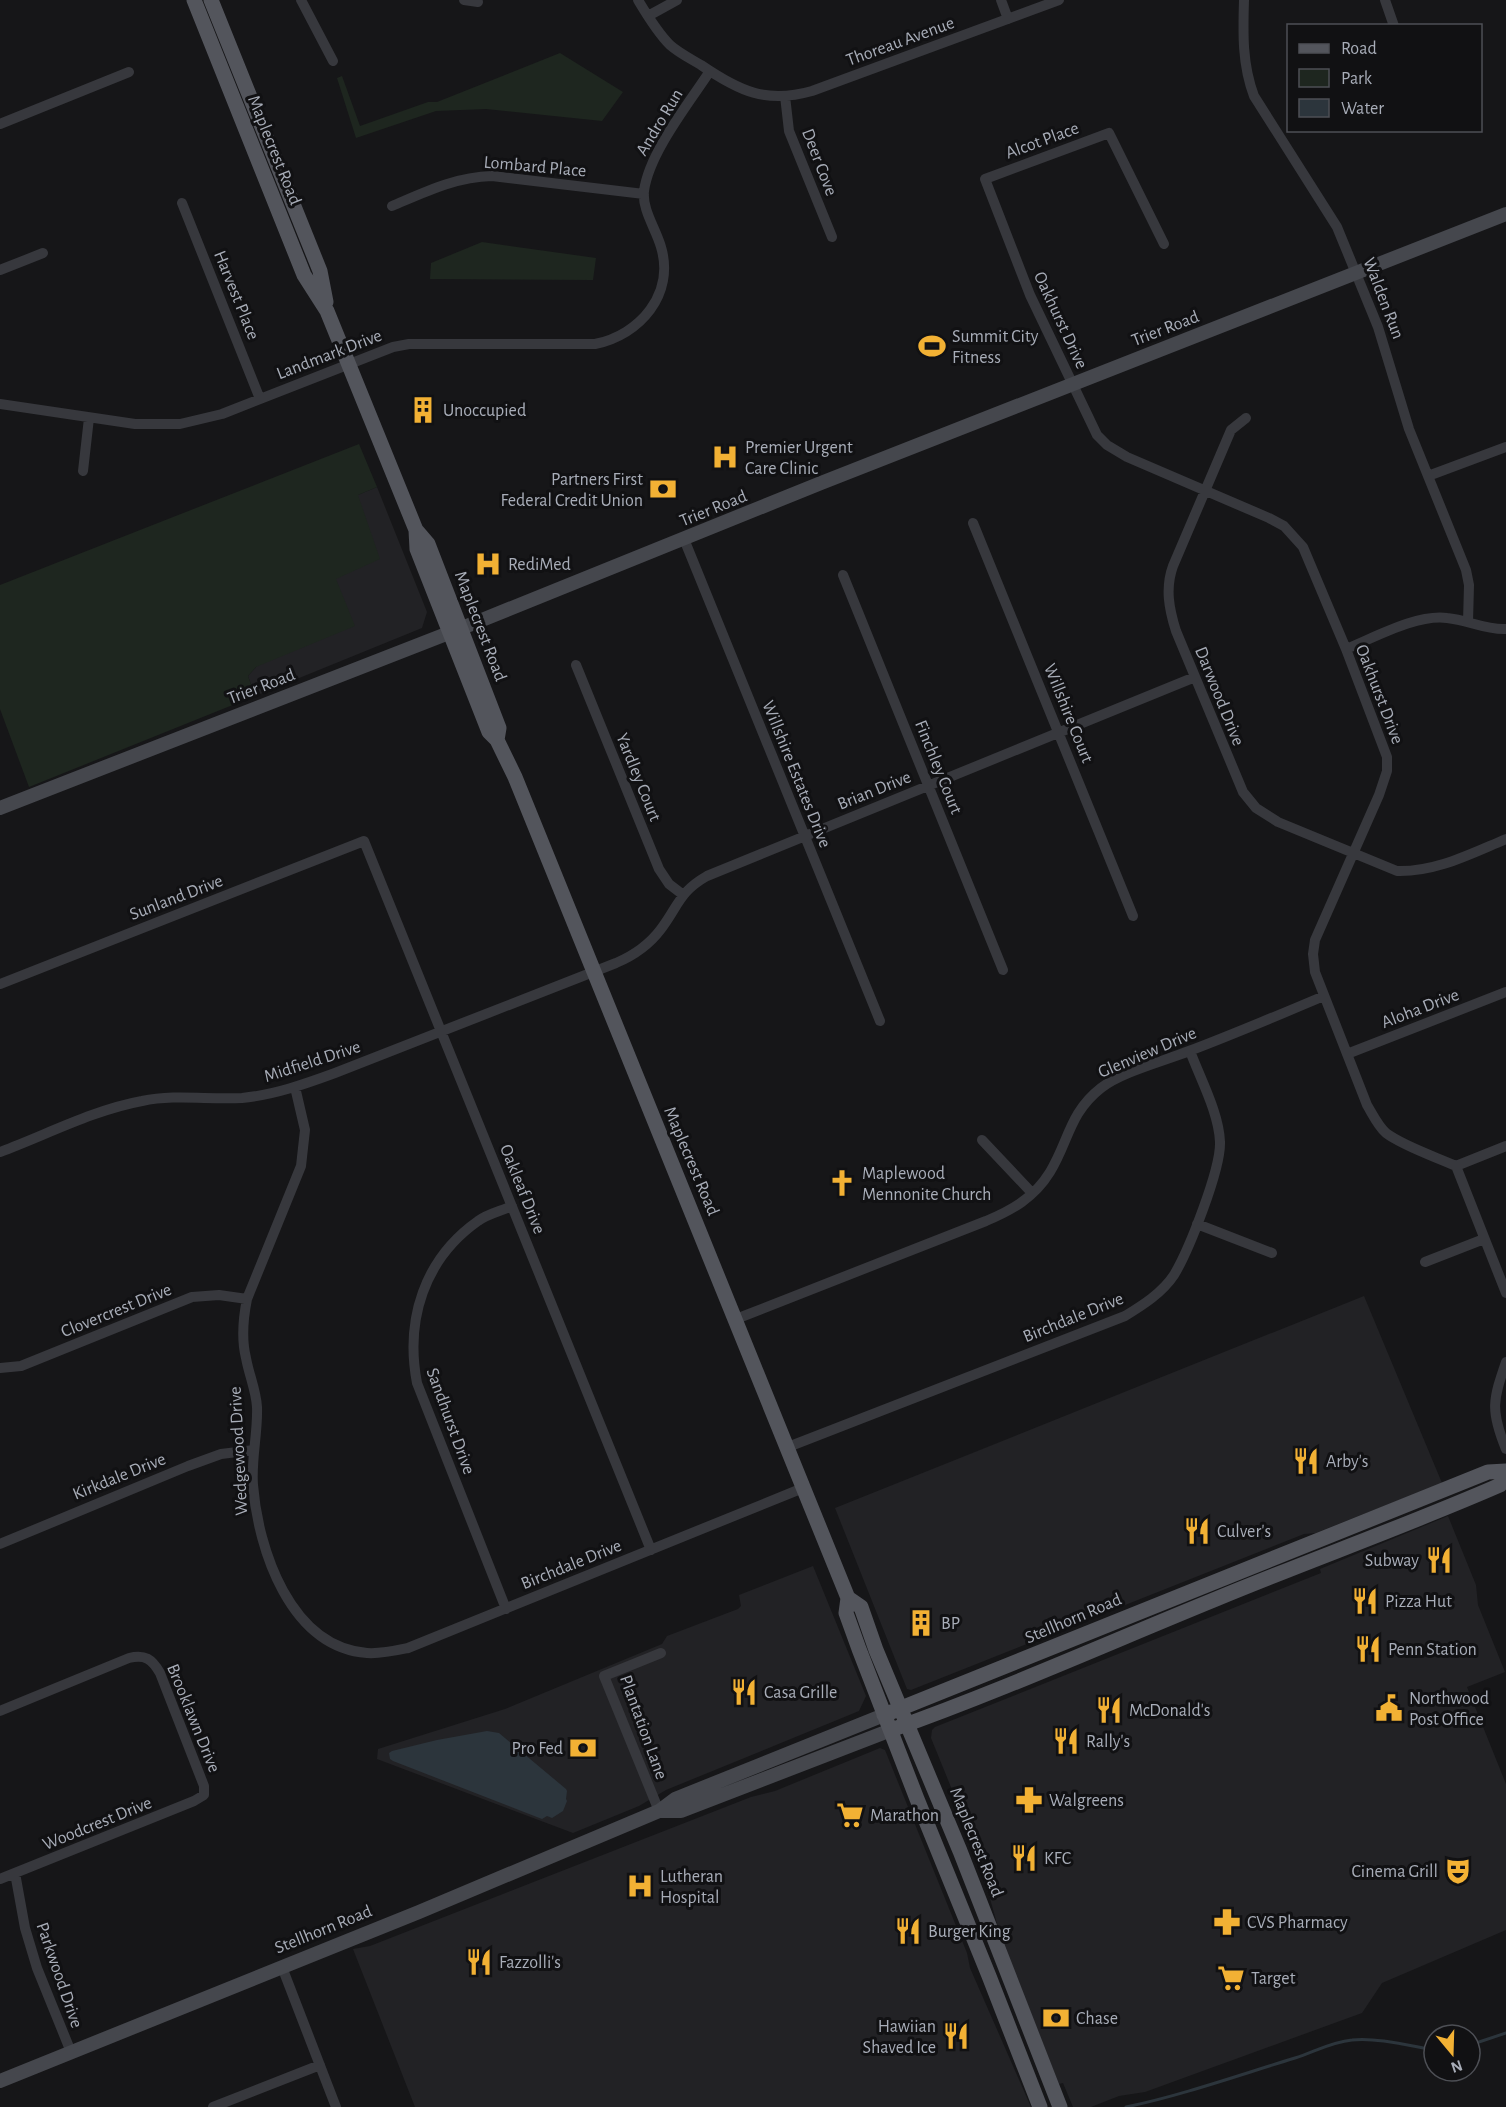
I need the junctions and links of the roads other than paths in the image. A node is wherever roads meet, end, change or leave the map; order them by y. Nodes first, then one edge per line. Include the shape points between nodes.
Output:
1 (194, 0) edge
2 (211, 0) edge
3 (302, 0) edge
4 (464, 0) edge
5 (638, 0) edge
6 (677, 0) edge
7 (1001, 0) edge
8 (1059, 0) edge
9 (1244, 0) edge
10 (1385, 0) edge
11 (478, 2) dead end
12 (648, 16) junction
13 (1008, 19) junction
14 (1393, 24) edge
15 (333, 61) dead end
16 (710, 71) junction
17 (129, 72) dead end
18 (784, 96) junction
19 (0, 123) edge
20 (985, 179) joint
21 (644, 194) junction
22 (182, 203) dead end
23 (392, 206) dead end
24 (1506, 214) edge
25 (832, 237) dead end
26 (1164, 244) dead end
27 (43, 253) dead end
28 (0, 270) edge
29 (1356, 273) junction
30 (327, 311) junction
31 (348, 363) junction
32 (1072, 384) junction
33 (260, 399) junction
34 (0, 404) edge
35 (89, 418) junction
36 (1246, 418) dead end
37 (1506, 447) edge
38 (83, 471) dead end
39 (1428, 476) junction
40 (1204, 490) junction
41 (973, 523) dead end
42 (684, 539) junction
43 (843, 575) dead end
44 (1468, 622) junction
45 (1506, 629) edge
46 (455, 630) junction
47 (1346, 649) junction
48 (576, 665) dead end
49 (1195, 677) junction
50 (1059, 732) junction
51 (929, 786) junction
52 (0, 807) edge
53 (804, 836) junction
54 (1506, 839) edge
55 (364, 841) joint
56 (1353, 853) junction
57 (682, 894) junction
58 (1133, 916) dead end
59 (1003, 970) dead end
60 (592, 972) junction
61 (0, 984) edge
62 (1506, 992) edge
63 (1324, 996) junction
64 (880, 1021) dead end
65 (441, 1031) junction
66 (1190, 1051) junction
67 (1347, 1054) junction
68 (295, 1087) junction
69 (982, 1140) dead end
70 (1506, 1146) edge
71 (0, 1152) edge
72 (1456, 1166) junction
73 (1032, 1193) junction
74 (512, 1206) junction
75 (1197, 1224) junction
76 (1484, 1239) junction
77 (1272, 1253) dead end
78 (1425, 1262) dead end
79 (1506, 1293) edge
80 (247, 1299) junction
81 (736, 1320) junction
82 (1506, 1362) edge
83 (0, 1368) edge
84 (788, 1448) junction
85 (1506, 1449) edge
86 (254, 1450) junction
87 (1506, 1471) edge
88 (1506, 1479) edge
89 (803, 1488) junction
90 (0, 1544) edge
91 (651, 1550) junction
92 (848, 1598) junction
93 (506, 1609) junction
94 (346, 1648) joint
95 (661, 1653) dead end
96 (900, 1708) junction
97 (0, 1711) edge
98 (884, 1715) junction
99 (907, 1724) junction
100 (891, 1730) junction
101 (204, 1795) joint
102 (659, 1811) junction
103 (15, 1873) junction
104 (0, 1879) edge
105 (282, 1967) junction
106 (71, 2052) junction
107 (320, 2066) junction
108 (0, 2081) edge
109 (213, 2107) edge
110 (336, 2107) edge
111 (1040, 2107) edge
112 (1060, 2107) edge

1 - 30 main road, Maplecrest Road via 304,275
2 - 30 main road, Maplecrest Road via 320,271
3 - 15 street
4 - 11 street
5 - 12 street, Thoreau Avenue
6 - 12 street
7 - 13 street
8 - 13 street, Thoreau Avenue
9 - 29 street, Walden Run via 1242,36 1254,96 1332,216
10 - 14 street
12 - 16 street, Thoreau Avenue via 670,45
13 - 18 street, Thoreau Avenue via 812,91
16 - 18 street, Thoreau Avenue via 755,94
16 - 21 street, Andro Run via 658,151
17 - 19 street
18 - 25 street, Deer Cove via 789,131
20 - 26 street, Alcot Place via 1110,133
20 - 32 street, Oakhurst Drive via 1030,295
21 - 23 street, Lombard Place via 478,176 453,181
21 - 31 street, Landmark Drive via 662,252 663,282 648,315 620,336 596,344 409,344
22 - 33 street, Harvest Place
24 - 29 street, Trier Road
27 - 28 street
29 - 32 street, Trier Road
29 - 39 street, Walden Run
30 - 31 main road, Maplecrest Road
31 - 33 street, Landmark Drive
31 - 46 main road, Maplecrest Road via 416,530 428,544
32 - 40 street, Oakhurst Drive via 1097,435 1107,445
32 - 42 street, Trier Road
33 - 35 street, Landmark Drive via 180,424
34 - 35 street, Landmark Drive
35 - 38 street
36 - 40 street, Darwood Drive via 1231,430
37 - 39 street
39 - 44 street, Walden Run via 1466,570
40 - 47 street, Oakhurst Drive via 1269,518 1295,537 1303,547
40 - 49 street, Darwood Drive via 1168,588 1171,617
41 - 50 street, Willshire Court
42 - 46 street, Trier Road
42 - 53 street, Willshire Estates Drive
43 - 51 street, Finchley Court
44 - 45 street via 1494,630
44 - 47 street via 1445,617 1424,619
46 - 52 street, Trier Road
46 - 60 main road, Maplecrest Road via 499,728 497,740
47 - 56 street, Oakhurst Drive via 1387,757 1382,786
48 - 57 street, Yardley Court via 659,869
49 - 50 street, Brian Drive
49 - 56 street, Darwood Drive via 1250,802 1278,822
50 - 51 street, Brian Drive
50 - 58 street, Willshire Court
51 - 53 street, Brian Drive
51 - 59 street, Finchley Court
53 - 57 street, Brian Drive via 710,874
53 - 64 street, Willshire Estates Drive
54 - 56 street, Darwood Drive via 1439,867 1416,871 1397,871
55 - 61 street, Sunland Drive
55 - 65 street, Oakleaf Drive
56 - 63 street, Oakhurst Drive via 1315,940 1315,972
57 - 60 street, Brian Drive via 645,946 633,956
60 - 65 street, Midfield Drive
60 - 81 main road, Maplecrest Road
62 - 67 street, Aloha Drive
63 - 66 street, Glenview Drive
63 - 67 street, Oakhurst Drive
65 - 68 street, Midfield Drive
65 - 74 street, Oakleaf Drive
66 - 73 street, Glenview Drive via 1122,1076 1086,1101 1074,1117 1049,1173
66 - 75 street, Birchdale Drive via 1217,1122 1220,1142 1219,1162
67 - 72 street, Oakhurst Drive via 1367,1105 1386,1132
68 - 71 street, Midfield Drive via 245,1097 141,1101 104,1111
68 - 80 street, Wedgewood Drive via 305,1130 301,1166
69 - 73 street
70 - 72 street
72 - 76 street
73 - 81 street, Glenview Drive via 1021,1204 986,1221
74 - 91 street, Oakleaf Drive
74 - 93 street, Sandhurst Drive via 480,1220 441,1257 419,1300 412,1348 417,1383
75 - 77 street
75 - 84 street, Birchdale Drive via 1174,1274 1146,1303 1125,1316
76 - 78 street
76 - 79 street
80 - 83 street, Clovercrest Drive via 192,1297 21,1366
80 - 86 street, Wedgewood Drive via 243,1339 256,1393
81 - 84 main road, Maplecrest Road
82 - 85 street via 1494,1401 1497,1428
84 - 89 main road, Maplecrest Road
86 - 90 street, Kirkdale Drive via 221,1454 188,1466
86 - 94 street, Wedgewood Drive via 252,1481 259,1530 283,1592 308,1626
87 - 96 main road, Stellhorn Road via 1488,1472
88 - 99 main road, Stellhorn Road via 1435,1513
89 - 91 street, Birchdale Drive
89 - 92 main road, Maplecrest Road
91 - 93 street, Birchdale Drive
92 - 96 main road, Maplecrest Road via 861,1608
92 - 98 main road, Maplecrest Road via 846,1613
93 - 94 street, Birchdale Drive via 408,1648 366,1653
95 - 102 street, Plantation Lane via 604,1676
96 - 98 main road, Stellhorn Road
96 - 99 main road, Maplecrest Road
97 - 101 street, Brooklawn Drive via 137,1656 146,1657 160,1673 204,1786
98 - 100 main road, Maplecrest Road
98 - 102 street, Stellhorn Road via 675,1798
99 - 100 main road, Stellhorn Road
99 - 112 main road, Maplecrest Road
100 - 102 street, Stellhorn Road via 681,1811
100 - 111 main road, Maplecrest Road
101 - 103 street, Woodcrest Drive
102 - 105 street, Stellhorn Road
103 - 104 street, Woodcrest Drive
103 - 106 street, Parkwood Drive via 37,1968
105 - 106 street, Stellhorn Road
105 - 107 street
106 - 108 street, Stellhorn Road
107 - 109 street
107 - 110 street

